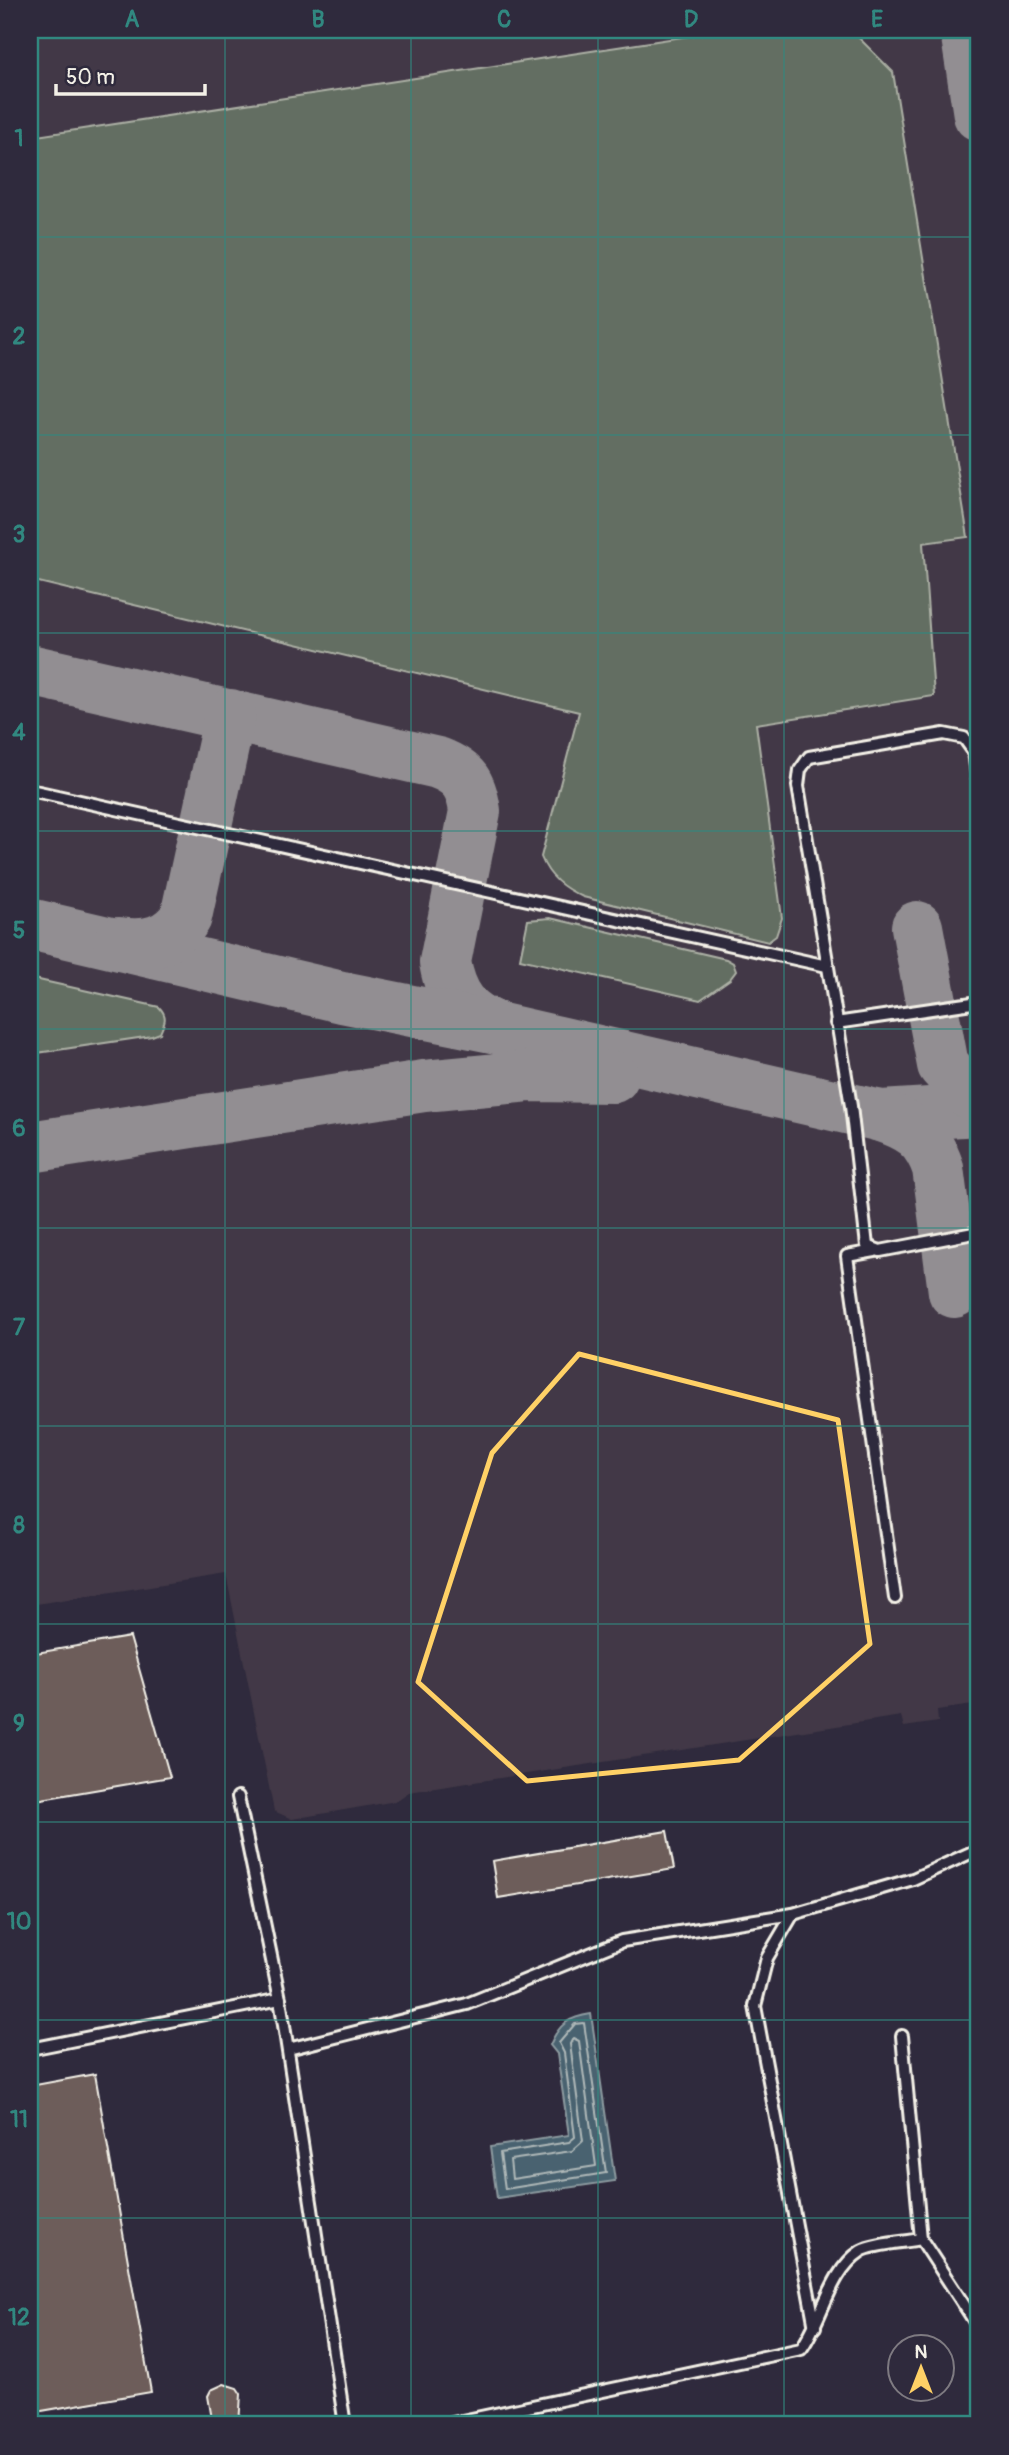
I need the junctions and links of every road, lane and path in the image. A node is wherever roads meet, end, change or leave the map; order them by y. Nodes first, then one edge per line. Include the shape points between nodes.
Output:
1 (979, 788) edge
2 (30, 790) edge
3 (827, 967) junction
4 (979, 1002) edge
5 (836, 1023) junction
6 (979, 1232) edge
7 (875, 1251) junction
8 (895, 1598) dead end
9 (238, 1797) dead end
10 (979, 1849) edge
11 (793, 1914) junction
12 (281, 1999) junction
13 (902, 2036) dead end
14 (30, 2049) edge
15 (288, 2049) junction
16 (921, 2239) junction
17 (979, 2328) edge
18 (815, 2330) junction
19 (345, 2425) edge
20 (443, 2425) edge

1 - 3 lane via 974,752 964,738 944,734 809,757 798,786
2 - 3 lane
3 - 5 lane
4 - 5 lane
5 - 7 lane via 851,1106 865,1239
6 - 7 lane
7 - 8 lane via 847,1256
9 - 12 lane
10 - 11 lane via 913,1879
11 - 15 lane via 622,1941 467,2004
11 - 18 lane via 767,1958 755,2006
12 - 14 lane
12 - 15 lane
13 - 16 lane
15 - 19 lane
16 - 17 lane
16 - 18 lane via 862,2250 831,2286
18 - 20 lane via 801,2349

